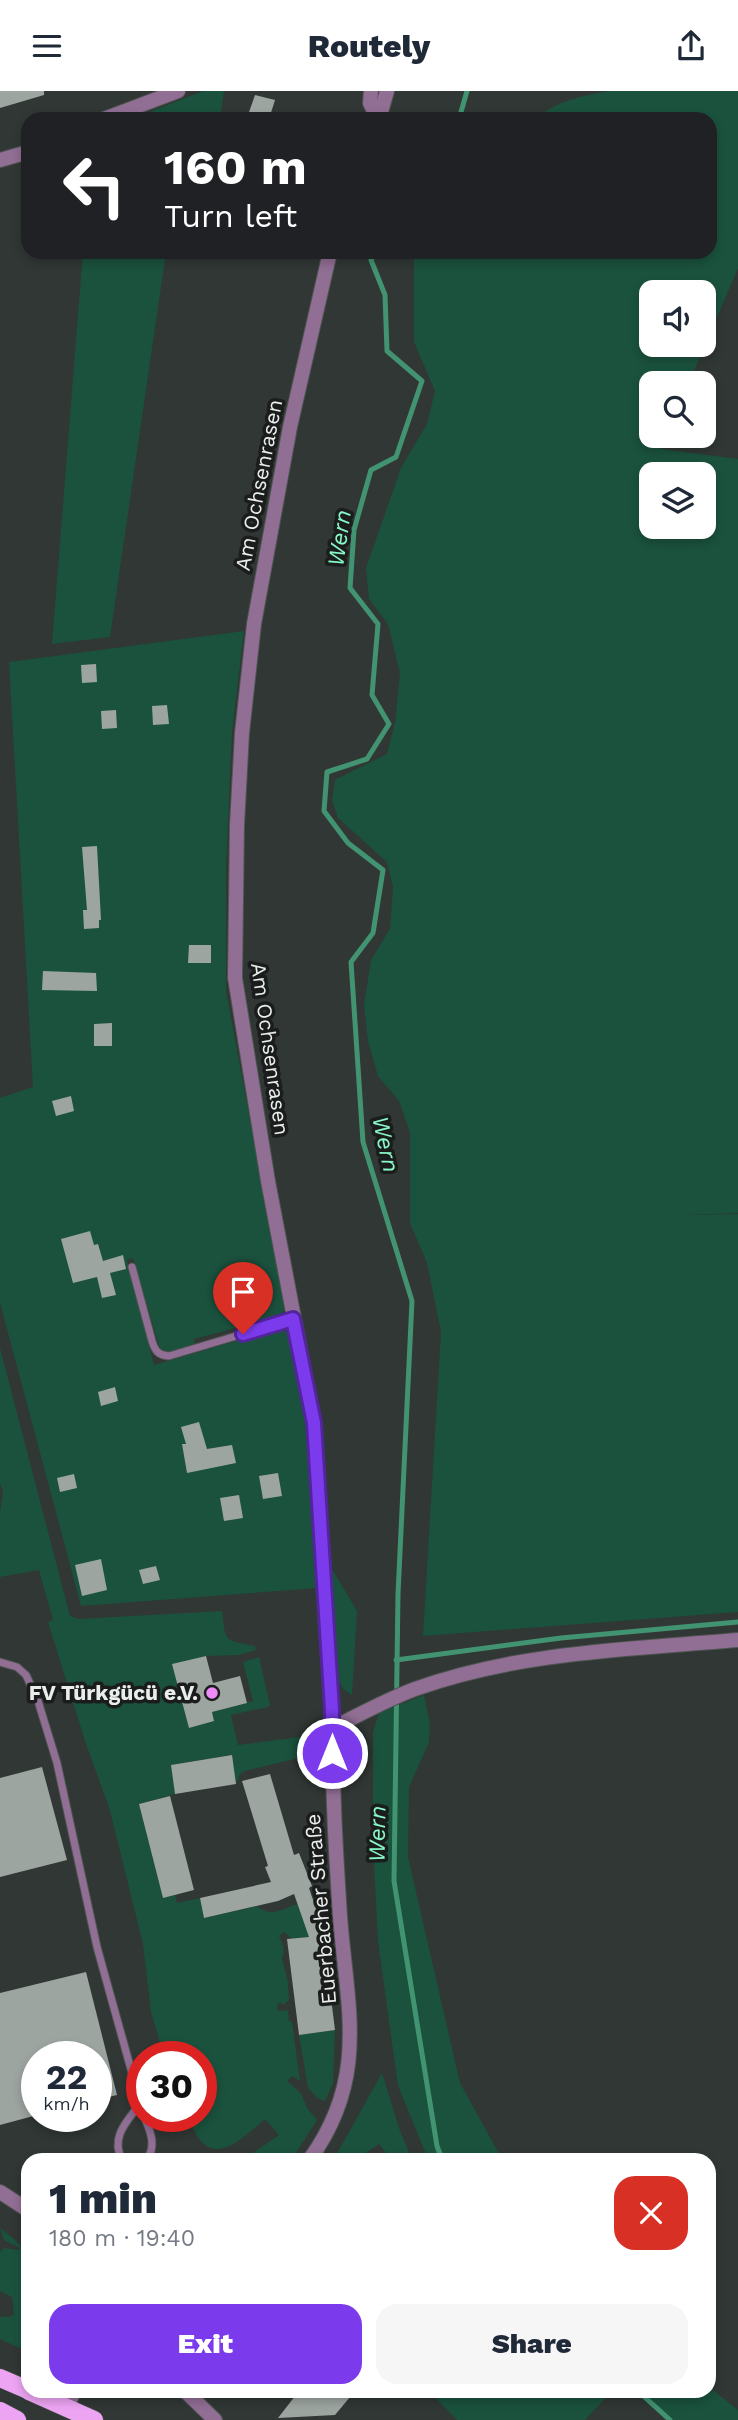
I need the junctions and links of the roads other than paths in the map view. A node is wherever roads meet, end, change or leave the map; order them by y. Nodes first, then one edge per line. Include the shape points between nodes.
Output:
1 (178, 91) edge
2 (371, 91) edge
3 (387, 91) edge
4 (120, 112) edge
5 (375, 112) edge
6 (381, 112) edge
7 (21, 154) edge
8 (0, 160) edge
9 (328, 259) edge
10 (132, 1267) dead end
11 (293, 1319) junction
12 (738, 1640) edge
13 (0, 1662) edge
14 (333, 1728) junction
15 (126, 2052) edge
16 (126, 2124) edge
17 (149, 2132) edge
18 (121, 2153) edge
19 (151, 2153) edge
20 (314, 2153) edge
21 (0, 2192) edge
22 (21, 2206) edge
23 (0, 2378) edge
24 (21, 2387) edge
25 (48, 2398) edge
26 (192, 2398) edge
27 (68, 2406) edge
28 (0, 2411) edge
29 (17, 2420) edge
30 (94, 2420) edge
31 (215, 2420) edge

1 - 4 street
2 - 5 street
3 - 6 street
7 - 8 street
9 - 11 street, Am Ochsenrasen via 290,427 254,624 237,825 235,978
10 - 11 lane via 152,1341 163,1356
11 - 14 street, Am Ochsenrasen via 314,1423
12 - 14 street via 518,1663 416,1689
13 - 15 lane via 26,1675 38,1701
14 - 20 street, Euerbacher Straße via 335,1851 351,2057 334,2118
16 - 18 lane via 118,2140
17 - 19 lane
21 - 22 street
23 - 24 main road
25 - 27 main road
26 - 31 street
27 - 30 main road
28 - 29 main road

